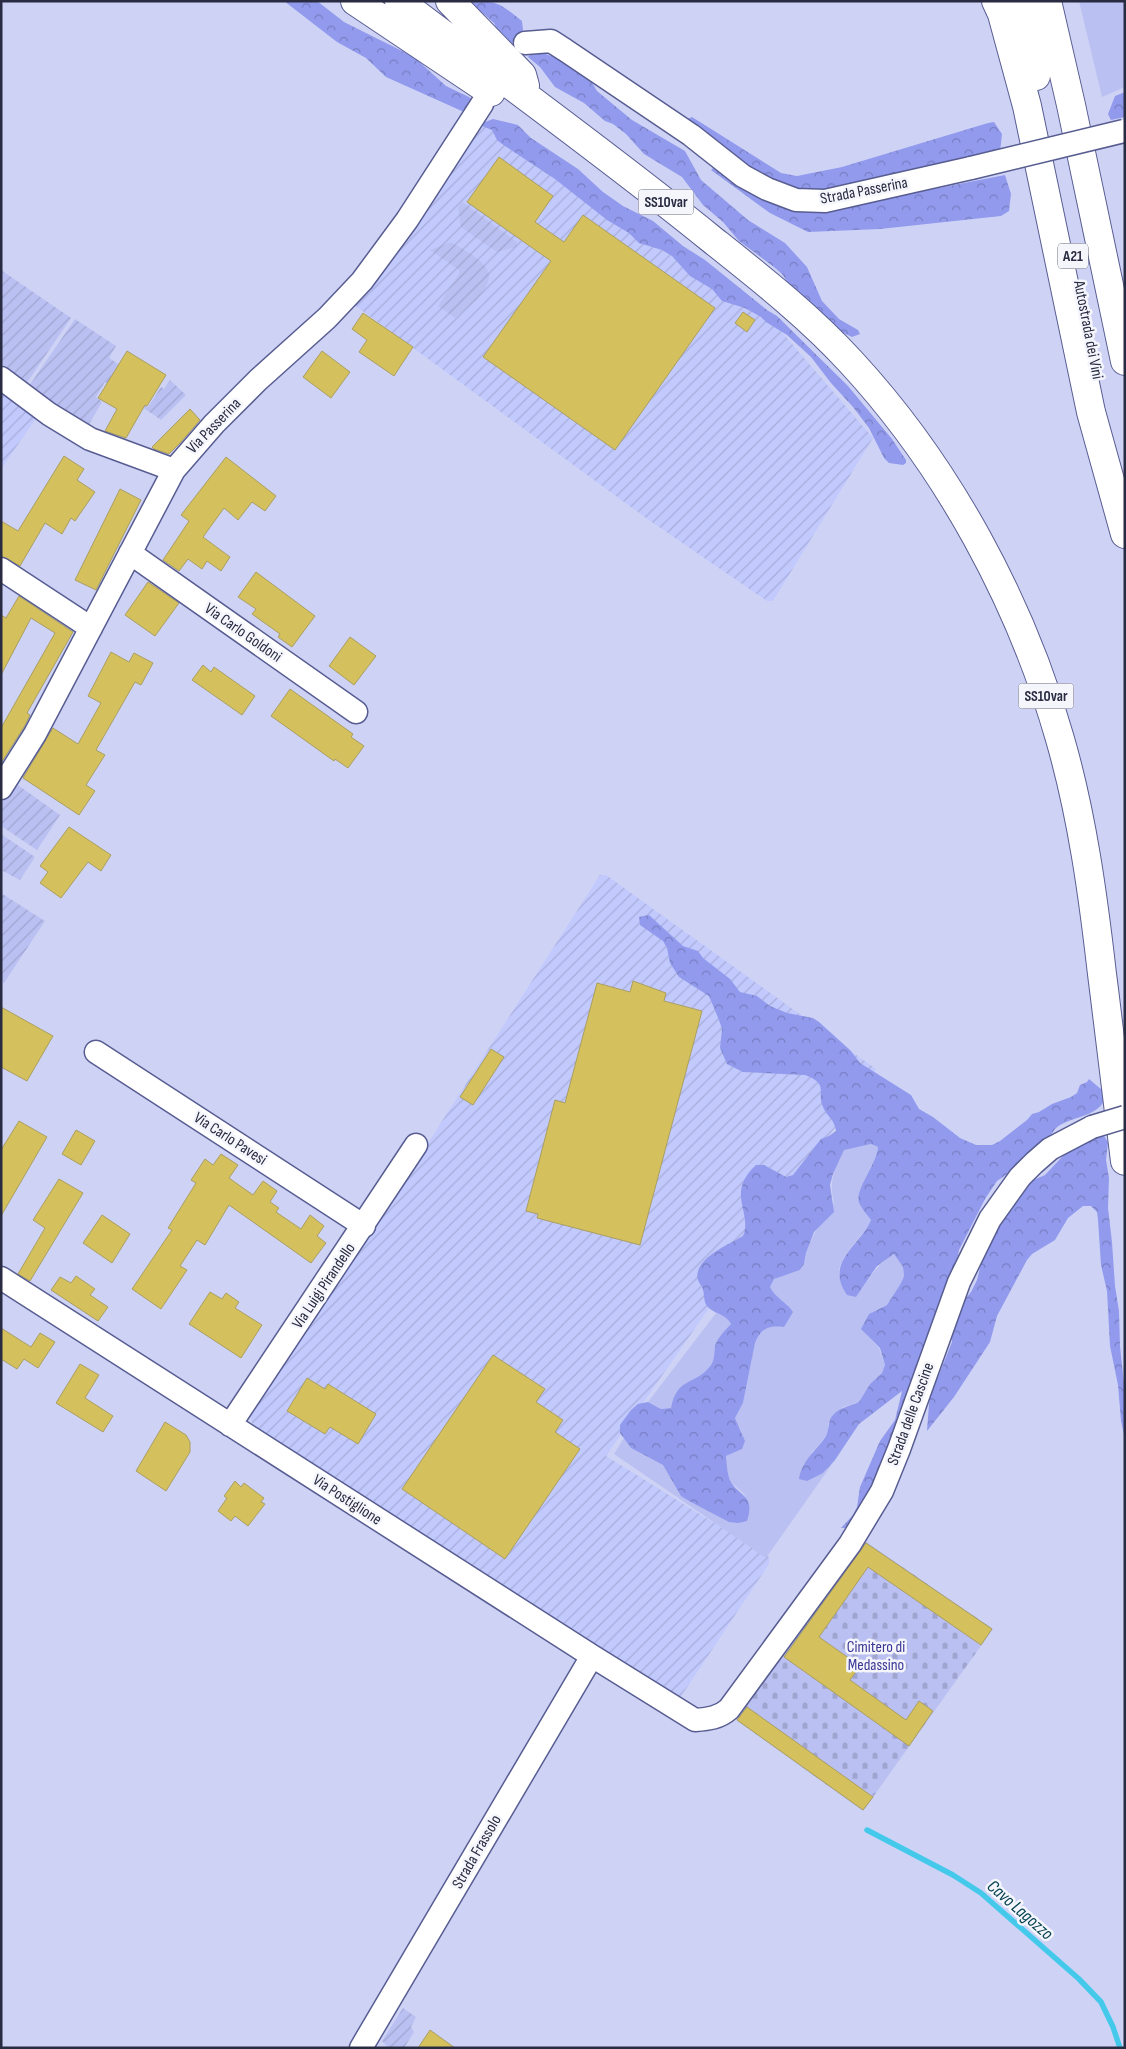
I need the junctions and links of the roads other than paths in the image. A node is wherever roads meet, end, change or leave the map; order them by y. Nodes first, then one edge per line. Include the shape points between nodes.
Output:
1 (355, 1) edge
2 (399, 1) edge
3 (450, 1) edge
4 (996, 1) edge
5 (1021, 1) edge
6 (1047, 1) edge
7 (524, 43) dead end
8 (532, 101) junction
9 (482, 104) dead end
10 (1124, 130) edge
11 (1125, 361) edge
12 (1, 378) edge
13 (174, 470) junction
14 (1125, 512) edge
15 (1125, 534) edge
16 (130, 553) junction
17 (1, 569) edge
18 (90, 628) junction
19 (356, 712) dead end
20 (1, 788) edge
21 (96, 1052) dead end
22 (1125, 1117) edge
23 (416, 1146) dead end
24 (1125, 1161) edge
25 (364, 1226) junction
26 (1, 1278) edge
27 (230, 1425) junction
28 (592, 1656) junction
29 (695, 1720) joint
30 (361, 2048) edge

1 - 8 highway via 510,104
2 - 8 highway, SS10var
3 - 8 highway via 522,74
4 - 15 highway via 1028,106 1091,412
5 - 14 highway, Autostrada dei Vini / A21
6 - 11 highway, Autostrada dei Vini / A21
7 - 10 street, Strada Passerina, bridge via 551,41 691,135 743,176 796,200 825,201
8 - 24 highway, SS10var via 792,304 844,355 892,409 934,468 986,555 1033,655 1072,786 1096,922
9 - 13 street, Via Passerina via 408,220 362,281 214,424
12 - 13 street via 49,414 90,439
13 - 16 street, Via Passerina
16 - 18 street, Via Passerina
16 - 19 street, Via Carlo Goldoni
17 - 18 street
18 - 20 street, Via Passerina via 35,734
21 - 25 street, Via Carlo Pavesi
22 - 29 street, Strada delle Cascine, bridge via 1092,1126 1050,1149 1020,1177 1002,1200 959,1282 899,1449 869,1514 729,1709 711,1718
23 - 25 street, Via Luigi Pirandello
25 - 27 street, Via Luigi Pirandello
26 - 27 street, Via Postiglione
27 - 28 street, Via Postiglione
28 - 29 street, Via Postiglione
28 - 30 street, Strada Frassolo

